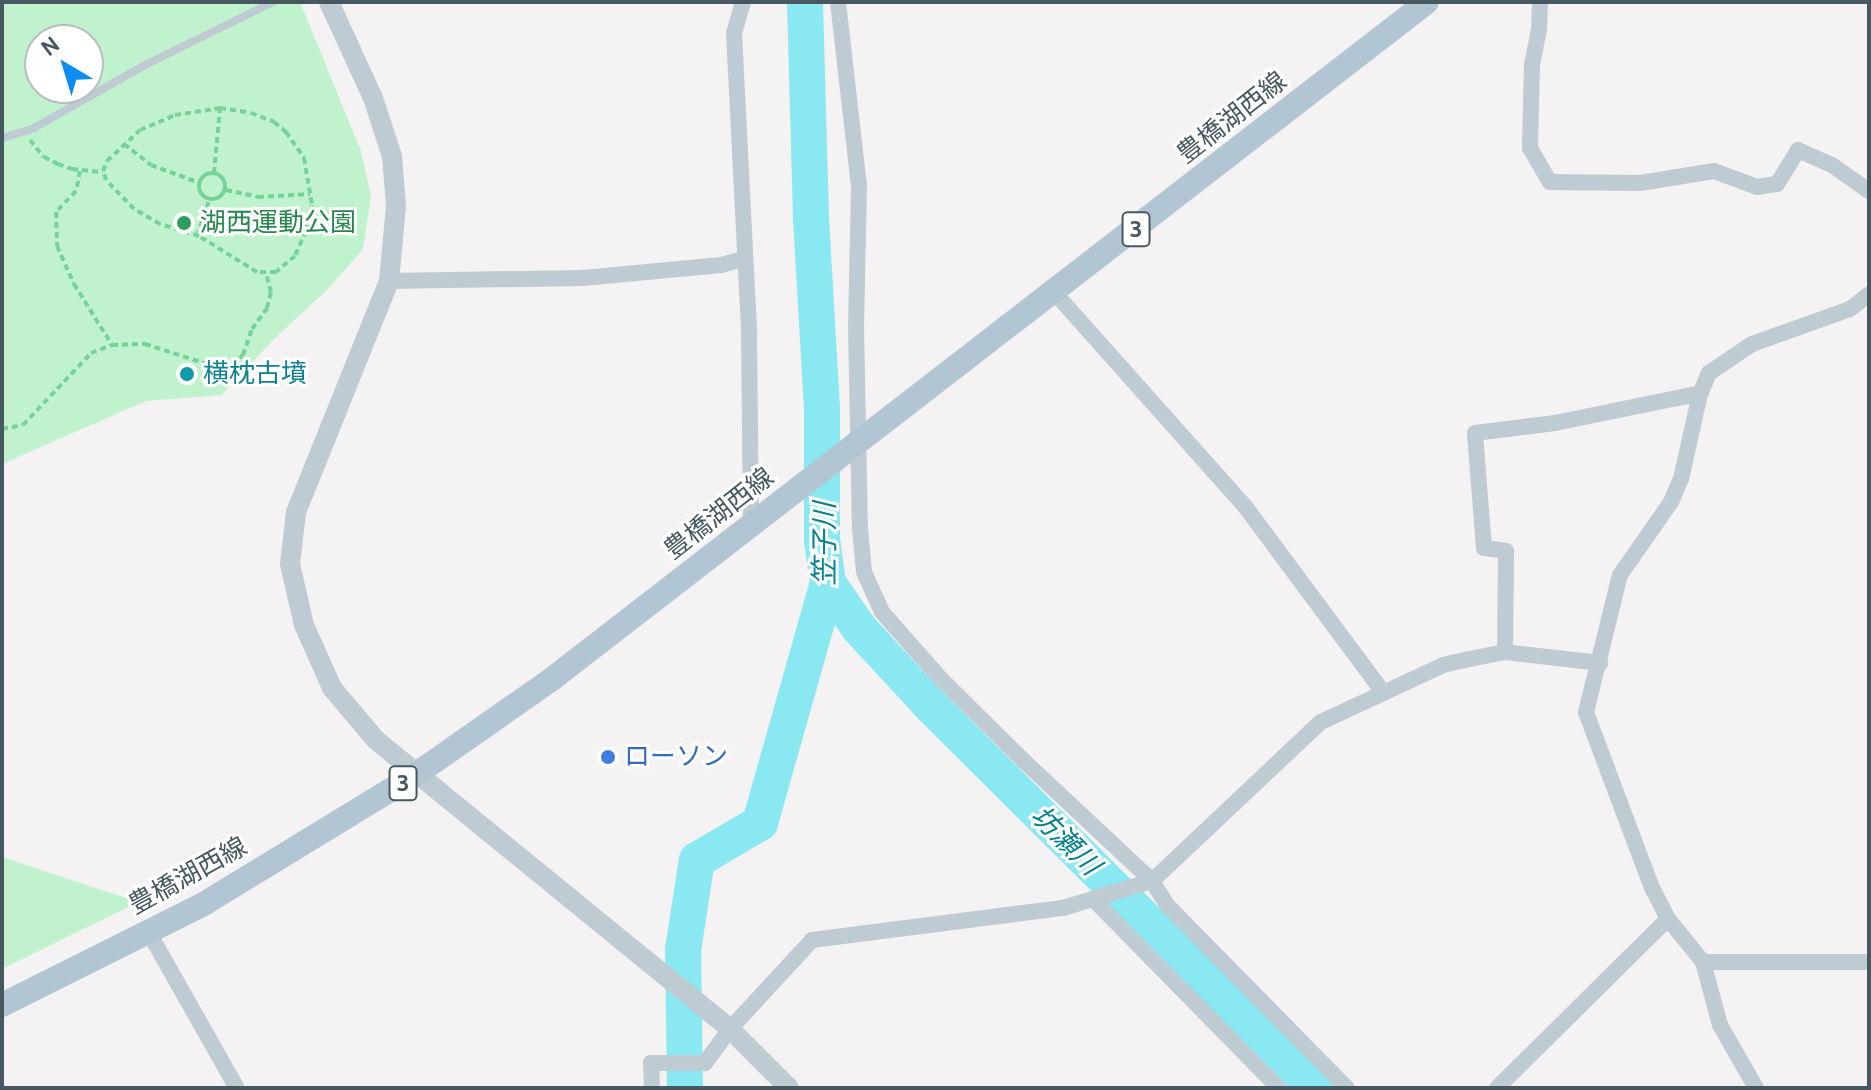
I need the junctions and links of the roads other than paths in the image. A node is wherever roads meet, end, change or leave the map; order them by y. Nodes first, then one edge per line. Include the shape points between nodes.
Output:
1 (273, 2) edge
2 (329, 2) edge
3 (743, 2) edge
4 (838, 2) edge
5 (1427, 2) edge
6 (1540, 2) edge
7 (2, 138) edge
8 (1869, 191) edge
9 (743, 259) junction
10 (389, 281) junction
11 (1054, 292) junction
12 (1869, 294) edge
13 (1701, 393) junction
14 (851, 446) junction
15 (761, 517) junction
16 (1505, 652) junction
17 (1600, 663) junction
18 (1383, 692) junction
19 (415, 775) junction
20 (1146, 883) junction
21 (1099, 900) junction
22 (1668, 919) junction
23 (148, 931) junction
24 (1703, 962) junction
25 (1869, 962) edge
26 (2, 1005) edge
27 (730, 1029) junction
28 (237, 1088) edge
29 (652, 1088) edge
30 (789, 1088) edge
31 (1279, 1088) edge
32 (1347, 1088) edge
33 (1497, 1088) edge
34 (1756, 1088) edge

1 - 7 lane via 26,131
2 - 10 street via 373,98 392,156 396,206
3 - 9 street via 734,33
4 - 14 street via 859,185
5 - 11 main road, 豊橋湖西線 / 3
6 - 8 street via 1530,148 1550,182 1640,183 1714,171 1757,187 1777,184 1798,150 1832,165
9 - 10 street via 583,278
9 - 15 street
10 - 19 street via 296,512 290,564 304,625 332,688 376,740
11 - 14 main road, 豊橋湖西線 / 3
11 - 18 street via 1244,505
12 - 13 street via 1850,309 1752,344 1721,362 1709,373
13 - 16 street via 1555,423 1475,433 1484,548 1506,551
13 - 17 street via 1671,502 1620,575
14 - 15 main road, 豊橋湖西線 / 3
14 - 20 street via 864,572 882,612 962,700
15 - 19 main road, 豊橋湖西線 / 3 via 552,679
16 - 17 street
16 - 18 street via 1443,665
17 - 22 street via 1586,712
18 - 20 street via 1321,722
19 - 23 main road, 豊橋湖西線 / 3 via 202,905
19 - 27 street
20 - 21 street
20 - 32 street
21 - 27 street via 812,940
21 - 31 street
22 - 24 street
22 - 33 street
23 - 26 main road, 豊橋湖西線 / 3
23 - 28 street
24 - 25 street
24 - 34 street via 1720,1025
27 - 29 street via 705,1063 651,1063
27 - 30 street

